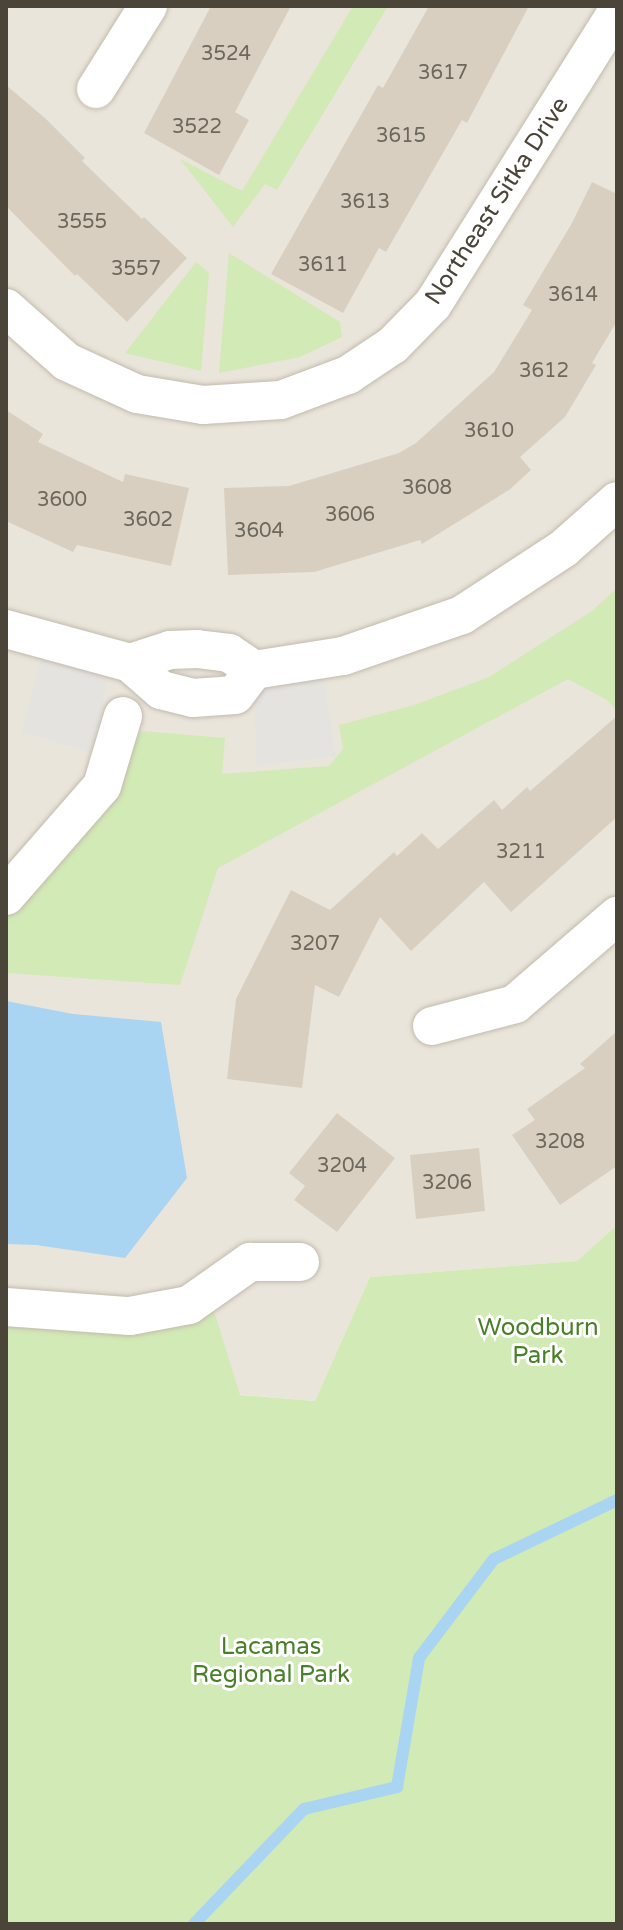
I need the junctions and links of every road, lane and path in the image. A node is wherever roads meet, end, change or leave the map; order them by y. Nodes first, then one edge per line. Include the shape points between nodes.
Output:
1 (148, 6) edge
2 (617, 12) edge
3 (96, 89) dead end
4 (6, 308) edge
5 (617, 501) edge
6 (6, 629) edge
7 (123, 716) dead end
8 (6, 896) edge
9 (617, 916) edge
10 (432, 1026) dead end
11 (300, 1262) dead end
12 (6, 1307) edge

1 - 3 street
2 - 4 street, Northeast Sitka Drive via 433,304 393,345 348,375 281,400 203,405 137,394 67,362
5 - 6 street via 563,549 462,615 343,656 254,670 235,695 193,698 161,690 130,663
7 - 8 street via 102,786
9 - 10 street via 515,1004
11 - 12 street via 250,1262 189,1305 130,1316

